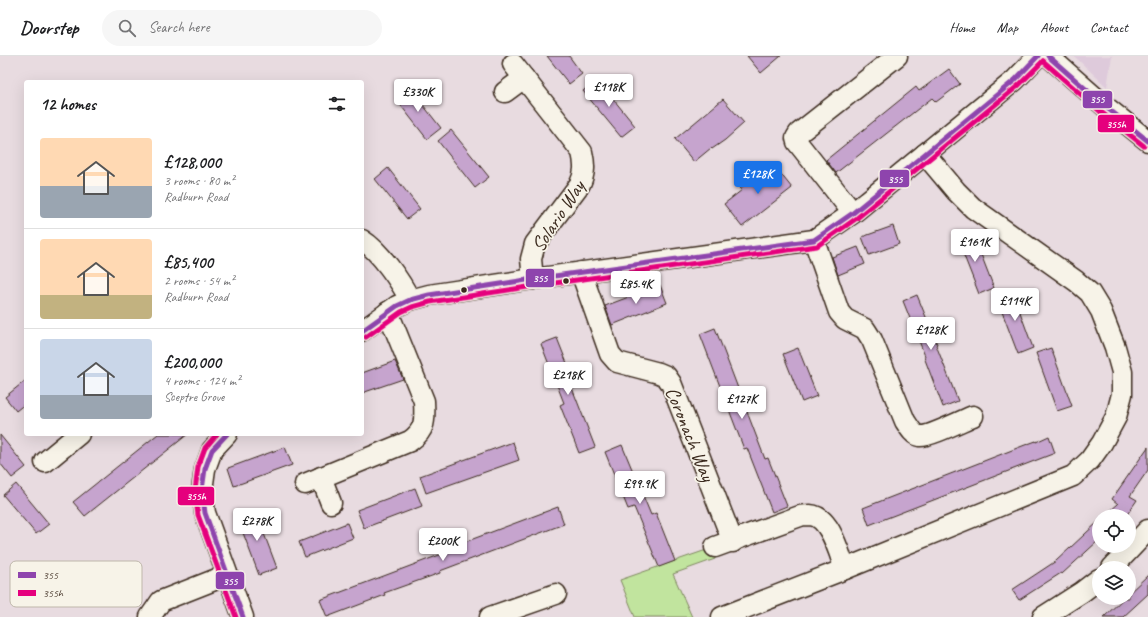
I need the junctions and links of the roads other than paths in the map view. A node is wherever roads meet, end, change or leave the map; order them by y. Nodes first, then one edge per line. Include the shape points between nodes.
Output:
1 (897, 56) edge
2 (1038, 56) edge
3 (1048, 56) edge
4 (505, 92) dead end
5 (1148, 141) edge
6 (925, 154) junction
7 (853, 212) junction
8 (814, 240) junction
9 (364, 242) edge
10 (581, 272) junction
11 (533, 279) junction
12 (410, 300) junction
13 (388, 312) junction
14 (364, 330) edge
15 (973, 416) dead end
16 (77, 436) edge
17 (225, 436) edge
18 (45, 462) dead end
19 (331, 503) dead end
20 (1148, 530) edge
21 (1119, 561) edge
22 (846, 569) junction
23 (227, 575) junction
24 (1092, 584) edge
25 (556, 594) dead end
26 (150, 617) edge
27 (243, 617) edge
28 (490, 617) edge
29 (722, 617) edge
30 (1043, 617) edge

1 - 7 street via 796,138
2 - 6 street via 1015,80
3 - 5 street
4 - 11 street, Solario Way via 518,71 582,152 585,164 585,174 580,184 536,244 531,259
6 - 7 street
6 - 22 street via 973,208 1090,293 1116,347 1122,372 1122,394 1116,416 1102,443 1090,460 1073,476
7 - 8 street
8 - 10 street
8 - 15 street via 839,312 845,319 865,329 872,340 906,421 914,433 920,436 928,434
9 - 12 street via 374,250 403,286
10 - 11 street
10 - 22 street, Coronach Way via 610,354 617,362 659,373 666,376 671,383 724,544 800,516 810,515 820,519 830,531
11 - 12 street
12 - 13 street
13 - 14 street
13 - 19 street via 424,401 425,416 418,435 410,441 313,480
16 - 18 street
17 - 23 street via 212,450 205,469 202,490 205,513
20 - 21 street
22 - 29 street
23 - 26 street via 161,601
23 - 27 street
24 - 30 street
25 - 28 street

